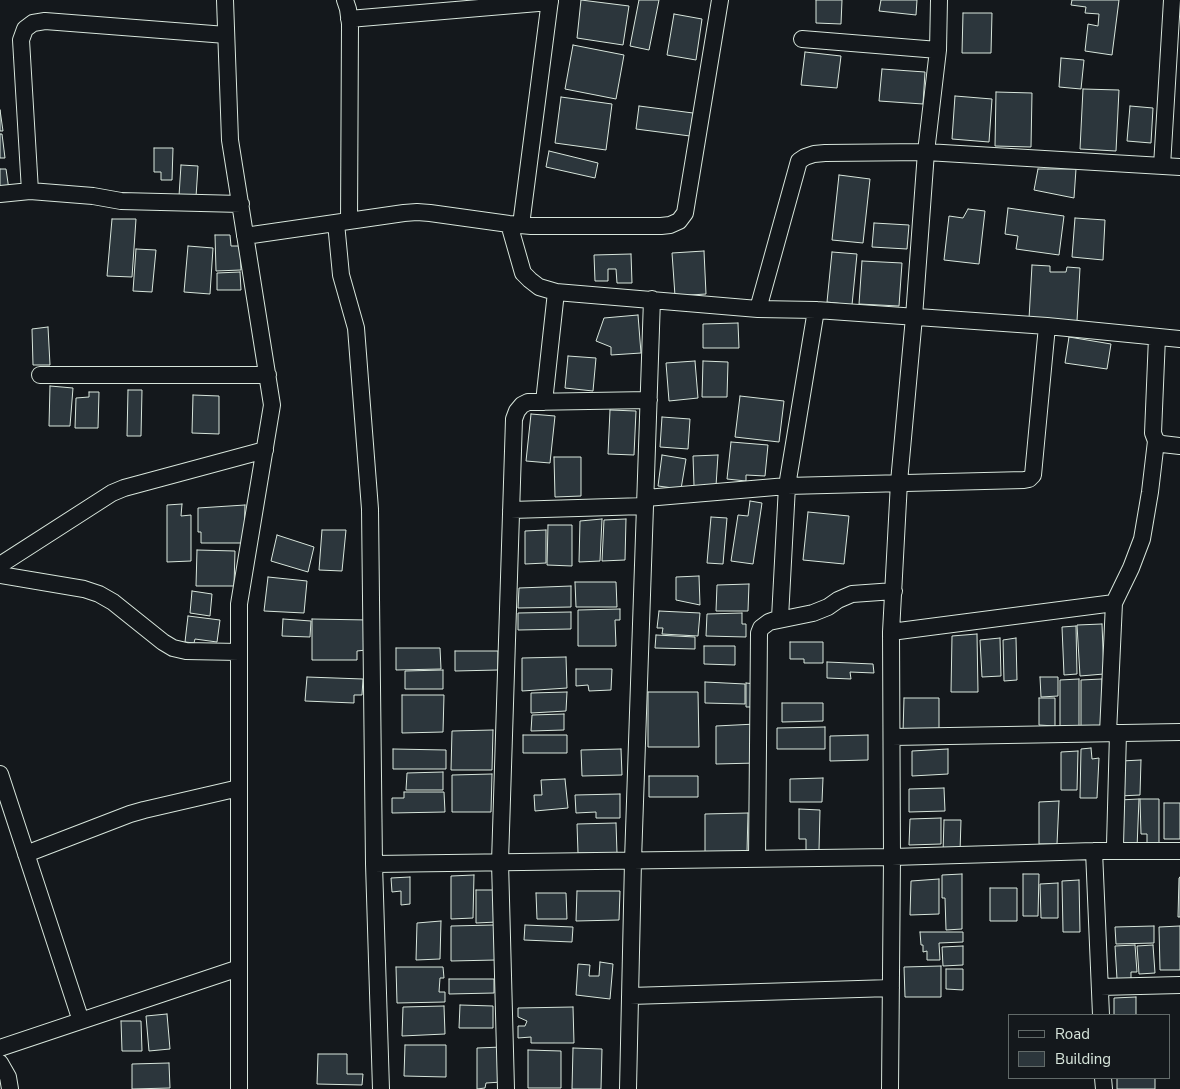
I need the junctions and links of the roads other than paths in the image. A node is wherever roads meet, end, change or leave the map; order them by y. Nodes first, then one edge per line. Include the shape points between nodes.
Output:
1 (225, 0) edge
2 (345, 0) edge
3 (720, 0) edge
4 (939, 0) edge
5 (1172, 0) edge
6 (550, 1) edge
7 (349, 19) junction
8 (226, 35) junction
9 (802, 38) dead end
10 (938, 50) junction
11 (926, 152) junction
12 (1162, 166) junction
13 (1180, 167) edge
14 (30, 191) junction
15 (0, 194) edge
16 (240, 204) junction
17 (343, 222) junction
18 (515, 225) junction
19 (245, 236) junction
20 (556, 292) junction
21 (652, 299) junction
22 (758, 309) junction
23 (816, 310) junction
24 (914, 317) junction
25 (1047, 326) junction
26 (1156, 337) junction
27 (1180, 339) edge
28 (40, 375) dead end
29 (268, 375) junction
30 (649, 400) junction
31 (544, 402) junction
32 (1156, 440) junction
33 (1180, 446) edge
34 (265, 450) junction
35 (899, 482) junction
36 (788, 486) junction
37 (646, 502) junction
38 (511, 510) junction
39 (0, 565) edge
40 (0, 575) edge
41 (894, 591) junction
42 (1114, 603) junction
43 (769, 622) junction
44 (892, 632) junction
45 (239, 652) junction
46 (1180, 732) edge
47 (1113, 733) junction
48 (892, 737) junction
49 (0, 774) edge
50 (239, 788) junction
51 (1094, 851) junction
52 (1114, 851) junction
53 (1180, 851) edge
54 (26, 854) junction
55 (892, 857) junction
56 (757, 859) junction
57 (633, 861) junction
58 (500, 862) junction
59 (374, 864) junction
60 (239, 968) junction
61 (1180, 985) edge
62 (1100, 987) junction
63 (891, 988) junction
64 (630, 996) junction
65 (1101, 1014) edge
66 (81, 1021) junction
67 (0, 1048) edge
68 (0, 1063) edge
69 (10, 1089) edge
70 (239, 1089) edge
71 (381, 1089) edge
72 (506, 1089) edge
73 (628, 1089) edge
74 (890, 1089) edge

1 - 8 street
2 - 7 street
3 - 18 street via 685,213 679,221 661,226
4 - 10 street
5 - 12 street
6 - 7 street
6 - 18 street
7 - 17 street
8 - 14 street via 45,21 33,23 25,29 21,40
8 - 16 street via 230,140
9 - 10 street
10 - 11 street
11 - 12 street
11 - 22 street via 814,154 799,162
11 - 24 street
12 - 13 street
14 - 15 street
14 - 16 street via 121,201
16 - 19 street
17 - 18 street via 417,212
17 - 19 street
17 - 59 street via 341,275 356,328 370,509
18 - 20 street via 523,273 539,287
19 - 29 street
20 - 21 street
20 - 31 street
21 - 22 street
21 - 30 street
22 - 23 street
23 - 24 street
23 - 36 street
24 - 25 street
24 - 35 street
25 - 26 street
25 - 35 street via 1033,475 1024,480
26 - 27 street
26 - 32 street via 1153,433
28 - 29 street
29 - 34 street via 272,405
30 - 31 street
30 - 37 street
31 - 38 street via 522,405 514,419
32 - 33 street
32 - 42 street via 1142,539
34 - 39 street via 112,493
34 - 45 street via 238,604
35 - 36 street
35 - 41 street
36 - 37 street
36 - 43 street via 780,618
37 - 38 street
37 - 57 street
38 - 58 street
40 - 45 street via 99,594 172,648
41 - 43 street via 852,594 828,608
41 - 44 street
42 - 44 street
42 - 47 street
43 - 56 street via 758,633
44 - 48 street
45 - 50 street
46 - 47 street
47 - 48 street
47 - 52 street
48 - 55 street
49 - 54 street
50 - 54 street via 130,814
50 - 60 street
51 - 52 street
51 - 55 street
51 - 62 street
52 - 53 street
54 - 66 street
55 - 56 street
55 - 63 street
56 - 57 street
57 - 58 street
57 - 64 street
58 - 59 street
58 - 72 street
59 - 71 street
60 - 66 street
60 - 70 street
61 - 62 street
62 - 65 street
63 - 64 street
63 - 74 street
64 - 73 street
66 - 67 street
68 - 69 street

